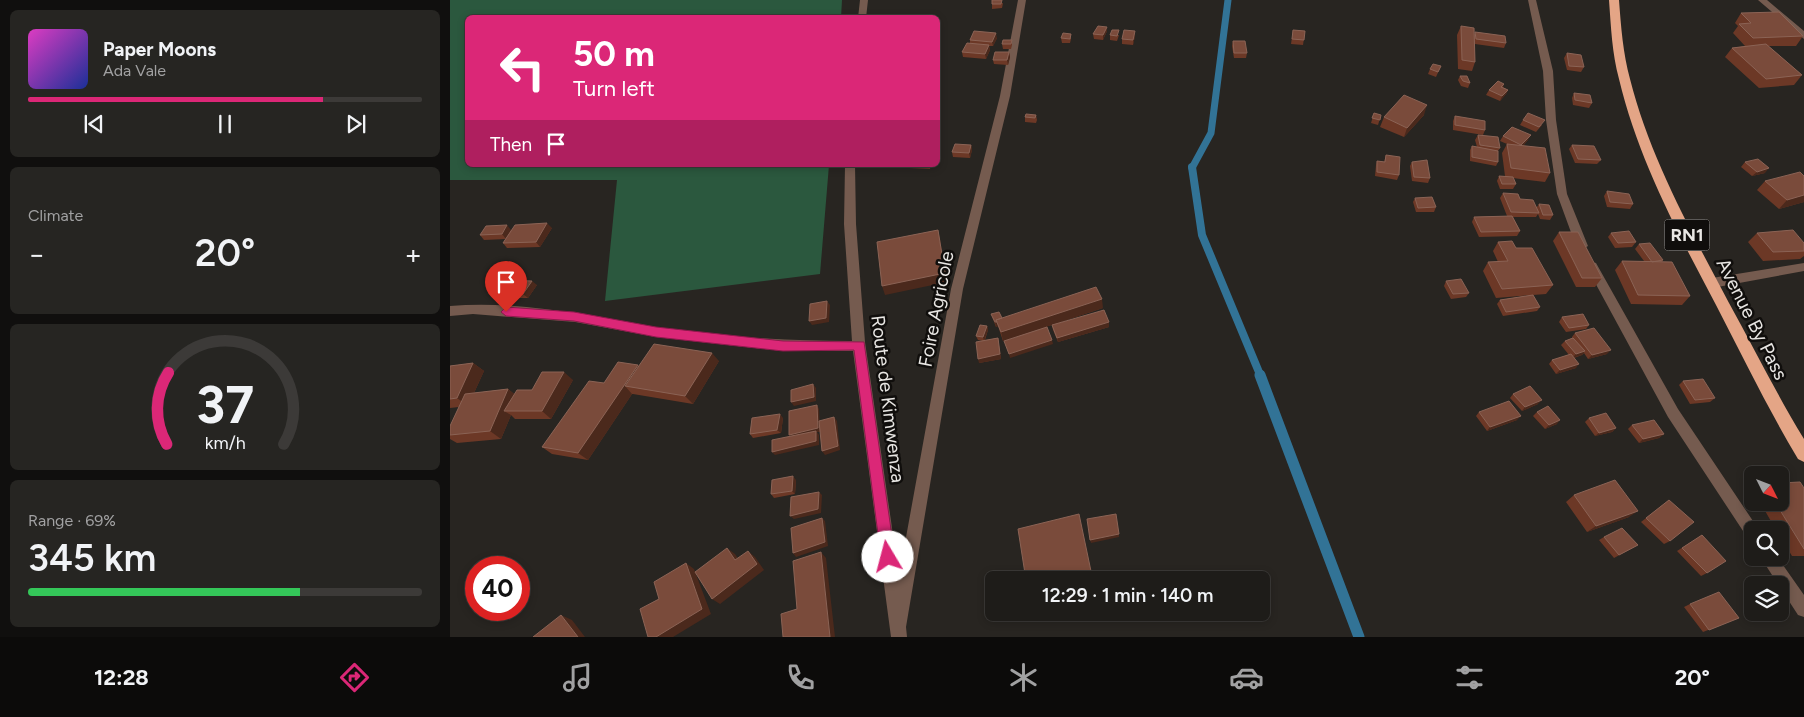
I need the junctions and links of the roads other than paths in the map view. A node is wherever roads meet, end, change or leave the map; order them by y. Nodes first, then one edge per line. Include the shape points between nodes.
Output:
1 (864, 0) edge
2 (1022, 0) edge
3 (1532, 0) edge
4 (1614, 0) edge
5 (1762, 0) edge
6 (862, 15) edge
7 (1804, 36) edge
8 (850, 167) edge
9 (1804, 267) edge
10 (1712, 283) junction
11 (450, 312) edge
12 (859, 346) junction
13 (1804, 454) edge
14 (1745, 521) edge
15 (1775, 566) edge
16 (1804, 609) edge
17 (898, 632) edge

1 - 6 street
2 - 17 street, Foire Agricole via 1005,96 957,289
3 - 14 street via 1548,71 1551,120 1562,194 1584,253 1673,413
4 - 10 highway, Avenue By Pass / RN1 via 1618,59 1636,120 1674,208
5 - 7 street
8 - 12 street, Route de Kimwenza via 849,219
9 - 10 street
10 - 13 highway, Avenue By Pass / RN1
11 - 12 street via 472,309 574,317 656,332 783,346
12 - 17 street, Route de Kimwenza
15 - 16 street

